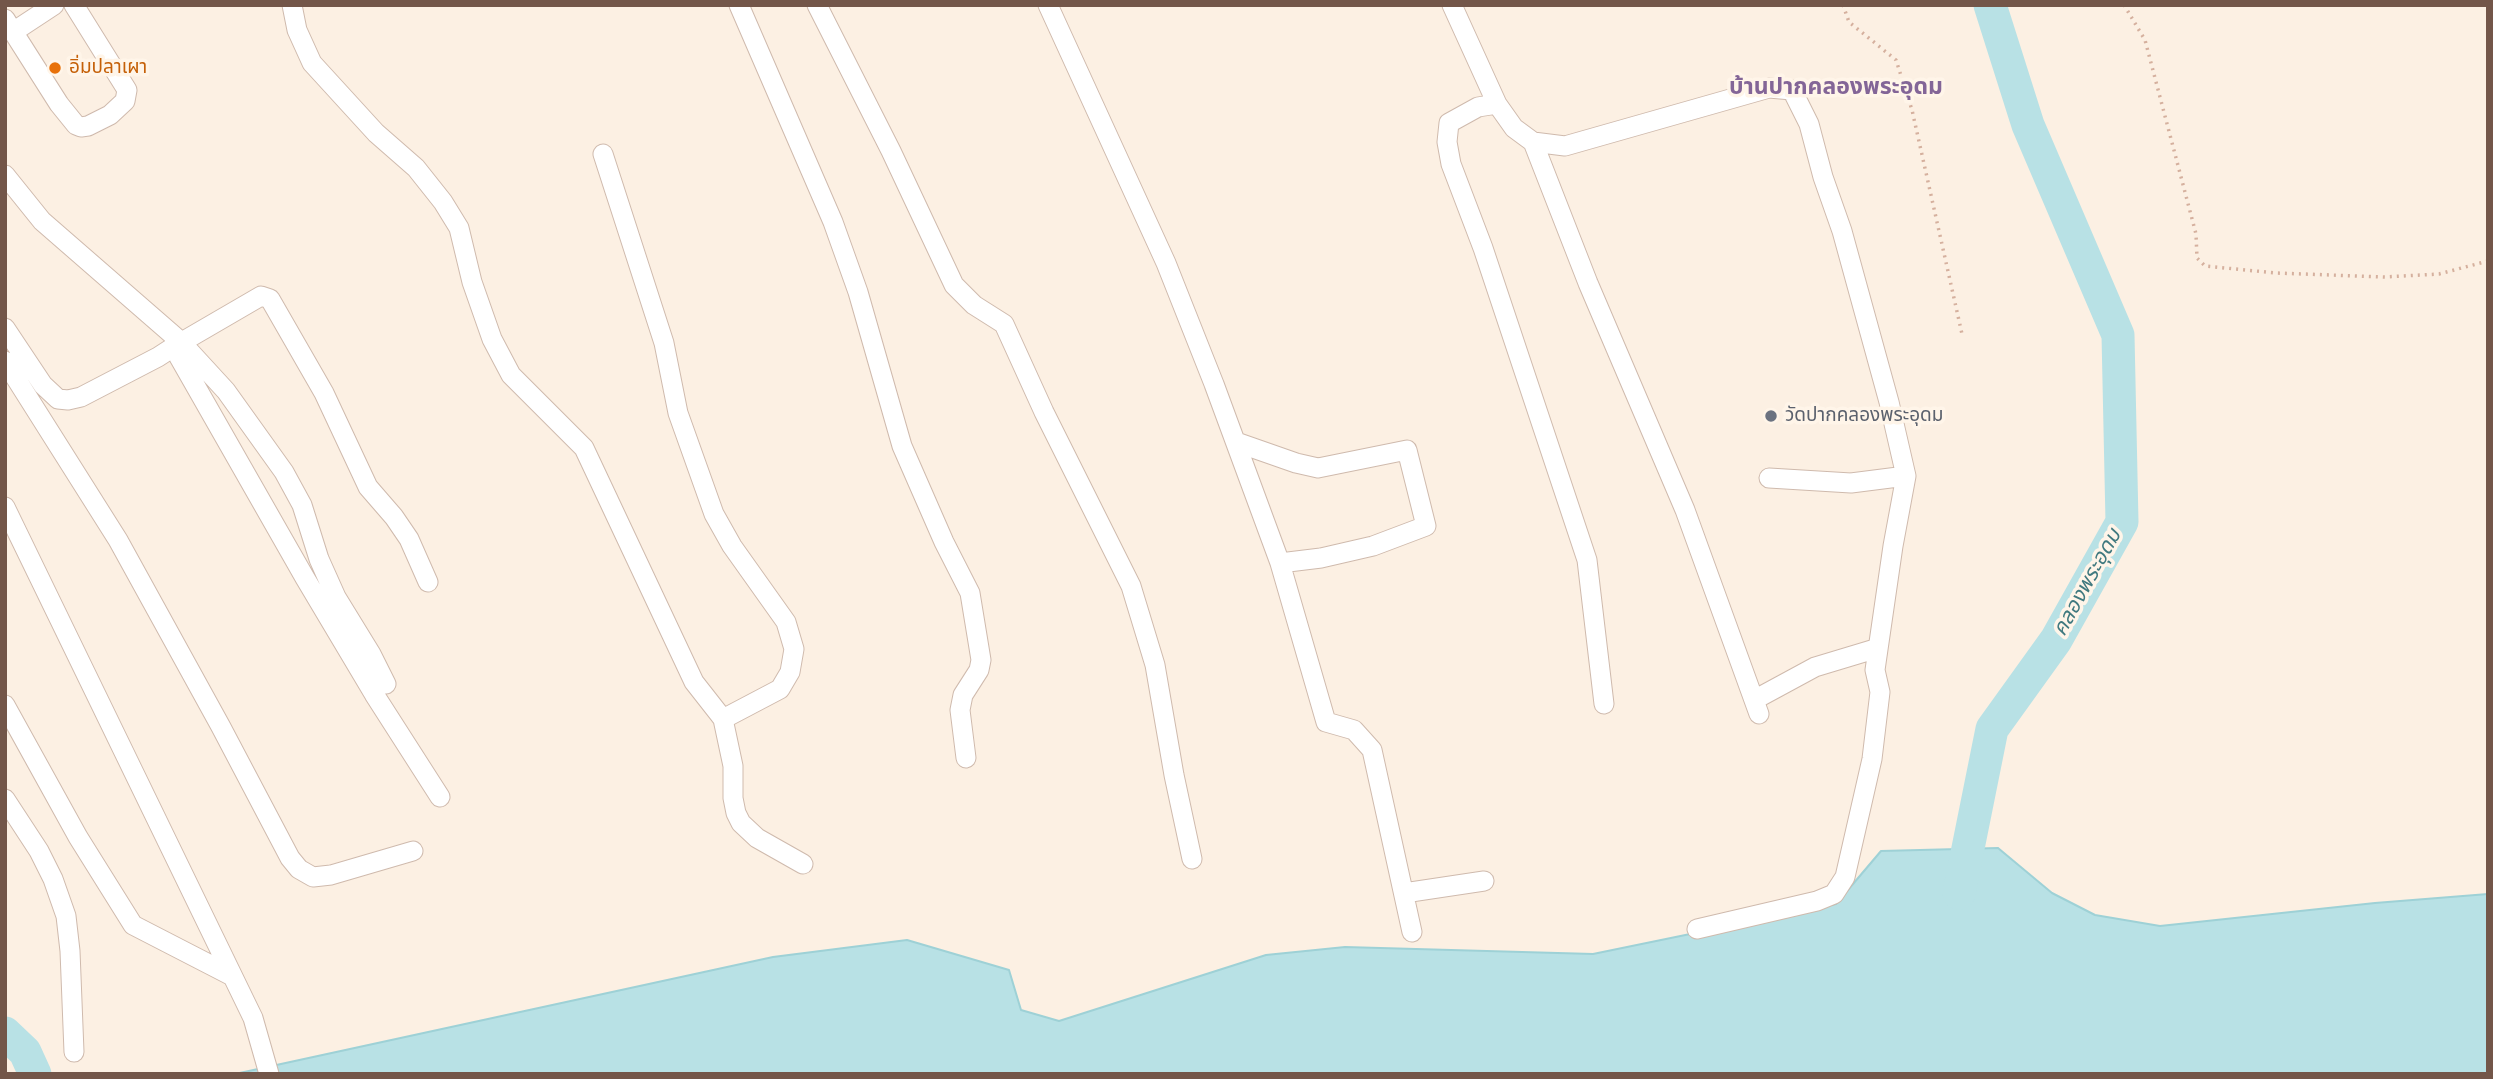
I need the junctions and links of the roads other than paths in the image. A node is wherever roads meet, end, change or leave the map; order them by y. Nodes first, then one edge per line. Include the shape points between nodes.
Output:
1 (54, 5) edge
2 (74, 5) edge
3 (292, 5) edge
4 (739, 5) edge
5 (817, 5) edge
6 (1048, 5) edge
7 (1452, 5) edge
8 (9, 25) edge
9 (1497, 104) junction
10 (1533, 142) junction
11 (603, 153) dead end
12 (5, 175) edge
13 (5, 328) edge
14 (178, 344) junction
15 (5, 360) edge
16 (1236, 442) junction
17 (1906, 476) junction
18 (1769, 478) dead end
19 (5, 507) edge
20 (22, 541) junction
21 (5, 553) edge
22 (1280, 563) junction
23 (428, 582) dead end
24 (1878, 648) junction
25 (386, 684) dead end
26 (1604, 704) dead end
27 (5, 705) edge
28 (723, 719) junction
29 (966, 758) dead end
30 (440, 797) dead end
31 (5, 799) edge
32 (413, 851) dead end
33 (1192, 859) dead end
34 (803, 864) dead end
35 (1484, 881) dead end
36 (1404, 893) junction
37 (1697, 929) dead end
38 (1412, 932) dead end
39 (232, 976) junction
40 (74, 1052) dead end
41 (269, 1074) edge

1 - 8 street
2 - 8 street via 127,90 124,101 110,115 88,126 76,125 59,104
3 - 28 street via 312,63 416,168 459,228 472,282 498,351 511,375 584,448 694,682
4 - 29 street via 833,222 902,446 970,593 981,660 962,695
5 - 33 street via 954,285 974,306 1004,324 1131,586 1155,665
6 - 16 street via 1166,263
7 - 9 street
9 - 10 street via 1514,128
9 - 26 street via 1478,107 1449,123 1447,142 1587,560
10 - 17 street via 1565,146 1769,88 1792,90 1809,124 1842,231
10 - 24 street via 1685,509 1757,707 1815,667
11 - 28 street via 664,343 678,413 714,514 786,622 794,649 790,672 780,689
12 - 14 street via 42,221
13 - 14 street via 43,385 58,399 68,400
14 - 23 street via 261,296 270,299 324,393 368,487 408,539
14 - 25 street via 226,391 284,472 302,505 336,597
14 - 30 street via 179,358 305,578
15 - 32 street via 118,540 299,869 313,877 331,875
16 - 22 street
16 - 22 street via 1318,468 1407,450 1426,526 1373,546
17 - 18 street via 1851,483
17 - 24 street
19 - 20 street
20 - 21 street
20 - 39 street
22 - 36 street via 1326,722 1354,730 1372,750
24 - 37 street via 1875,670 1880,692 1872,759 1845,877 1837,891 1817,901
27 - 39 street via 133,925
28 - 34 street via 733,766 733,798 741,823 757,838
31 - 40 street via 53,879 66,916
35 - 36 street
36 - 38 street
39 - 41 street via 257,1030

